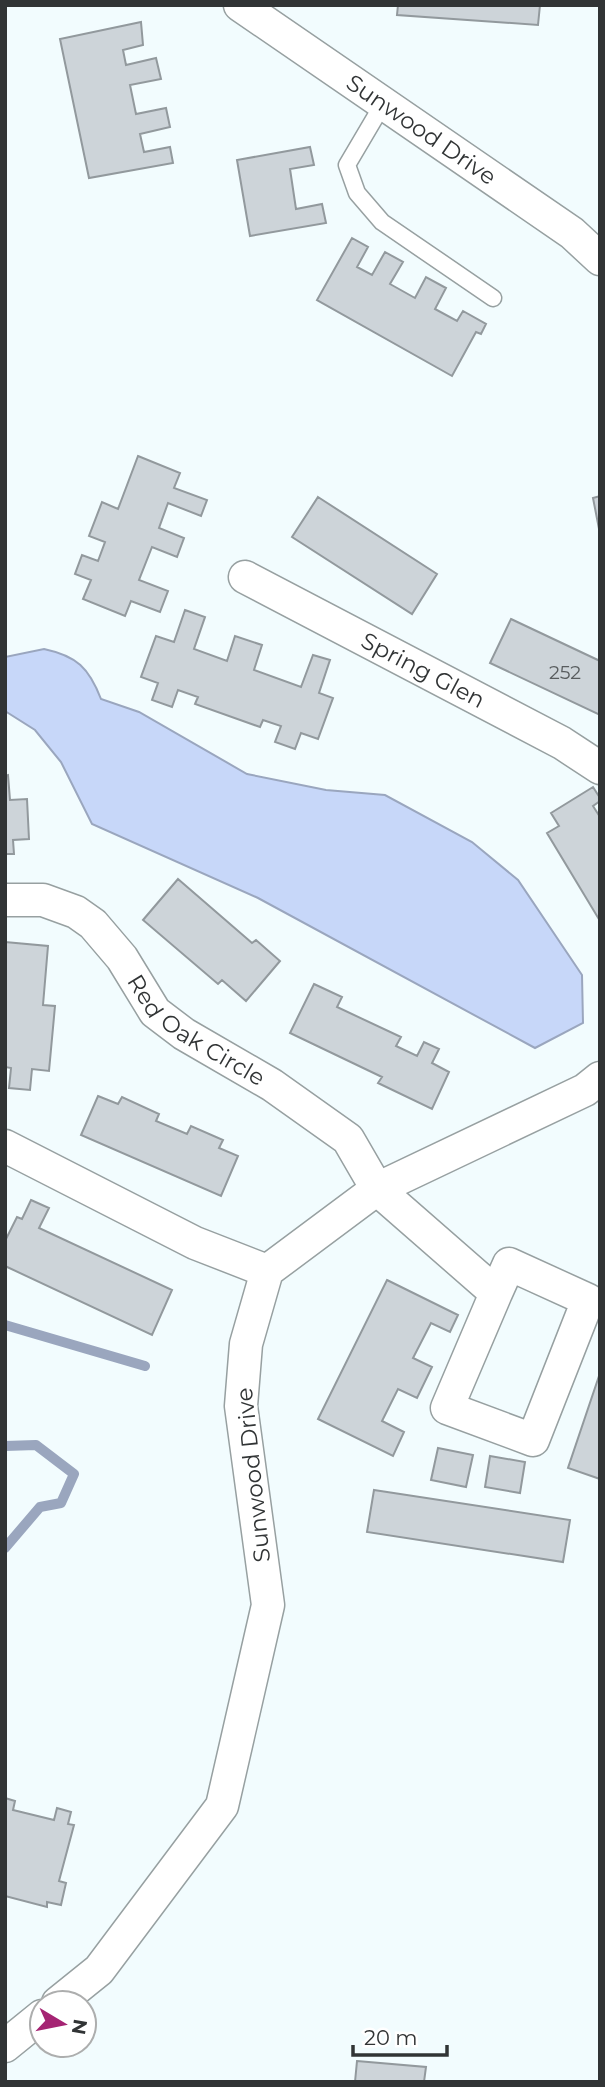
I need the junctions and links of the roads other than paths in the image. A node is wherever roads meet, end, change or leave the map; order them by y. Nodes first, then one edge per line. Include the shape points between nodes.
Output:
1 (240, 5) edge
2 (383, 104) junction
3 (600, 259) edge
4 (493, 298) dead end
5 (245, 577) dead end
6 (600, 768) edge
7 (5, 900) edge
8 (600, 1078) edge
9 (5, 1146) edge
10 (377, 1189) junction
11 (267, 1271) junction
12 (496, 1293) junction
13 (75, 1989) edge
14 (28, 2027) edge
15 (5, 2046) edge

1 - 2 street, Sunwood Drive
2 - 3 street, Sunwood Drive via 572,233
2 - 4 lane via 347,164 357,193 382,222
5 - 6 street, Spring Glen via 562,743
7 - 10 street, Red Oak Circle via 43,900 93,924 122,958 155,1012 348,1139
8 - 10 street via 585,1090
9 - 11 street via 195,1243
10 - 11 street
10 - 12 street, Red Oak Circle
11 - 13 street, Sunwood Drive via 246,1344 241,1406 268,1605 222,1806 99,1970
12 - 12 street via 447,1408 533,1440 589,1300 509,1264
14 - 15 street

